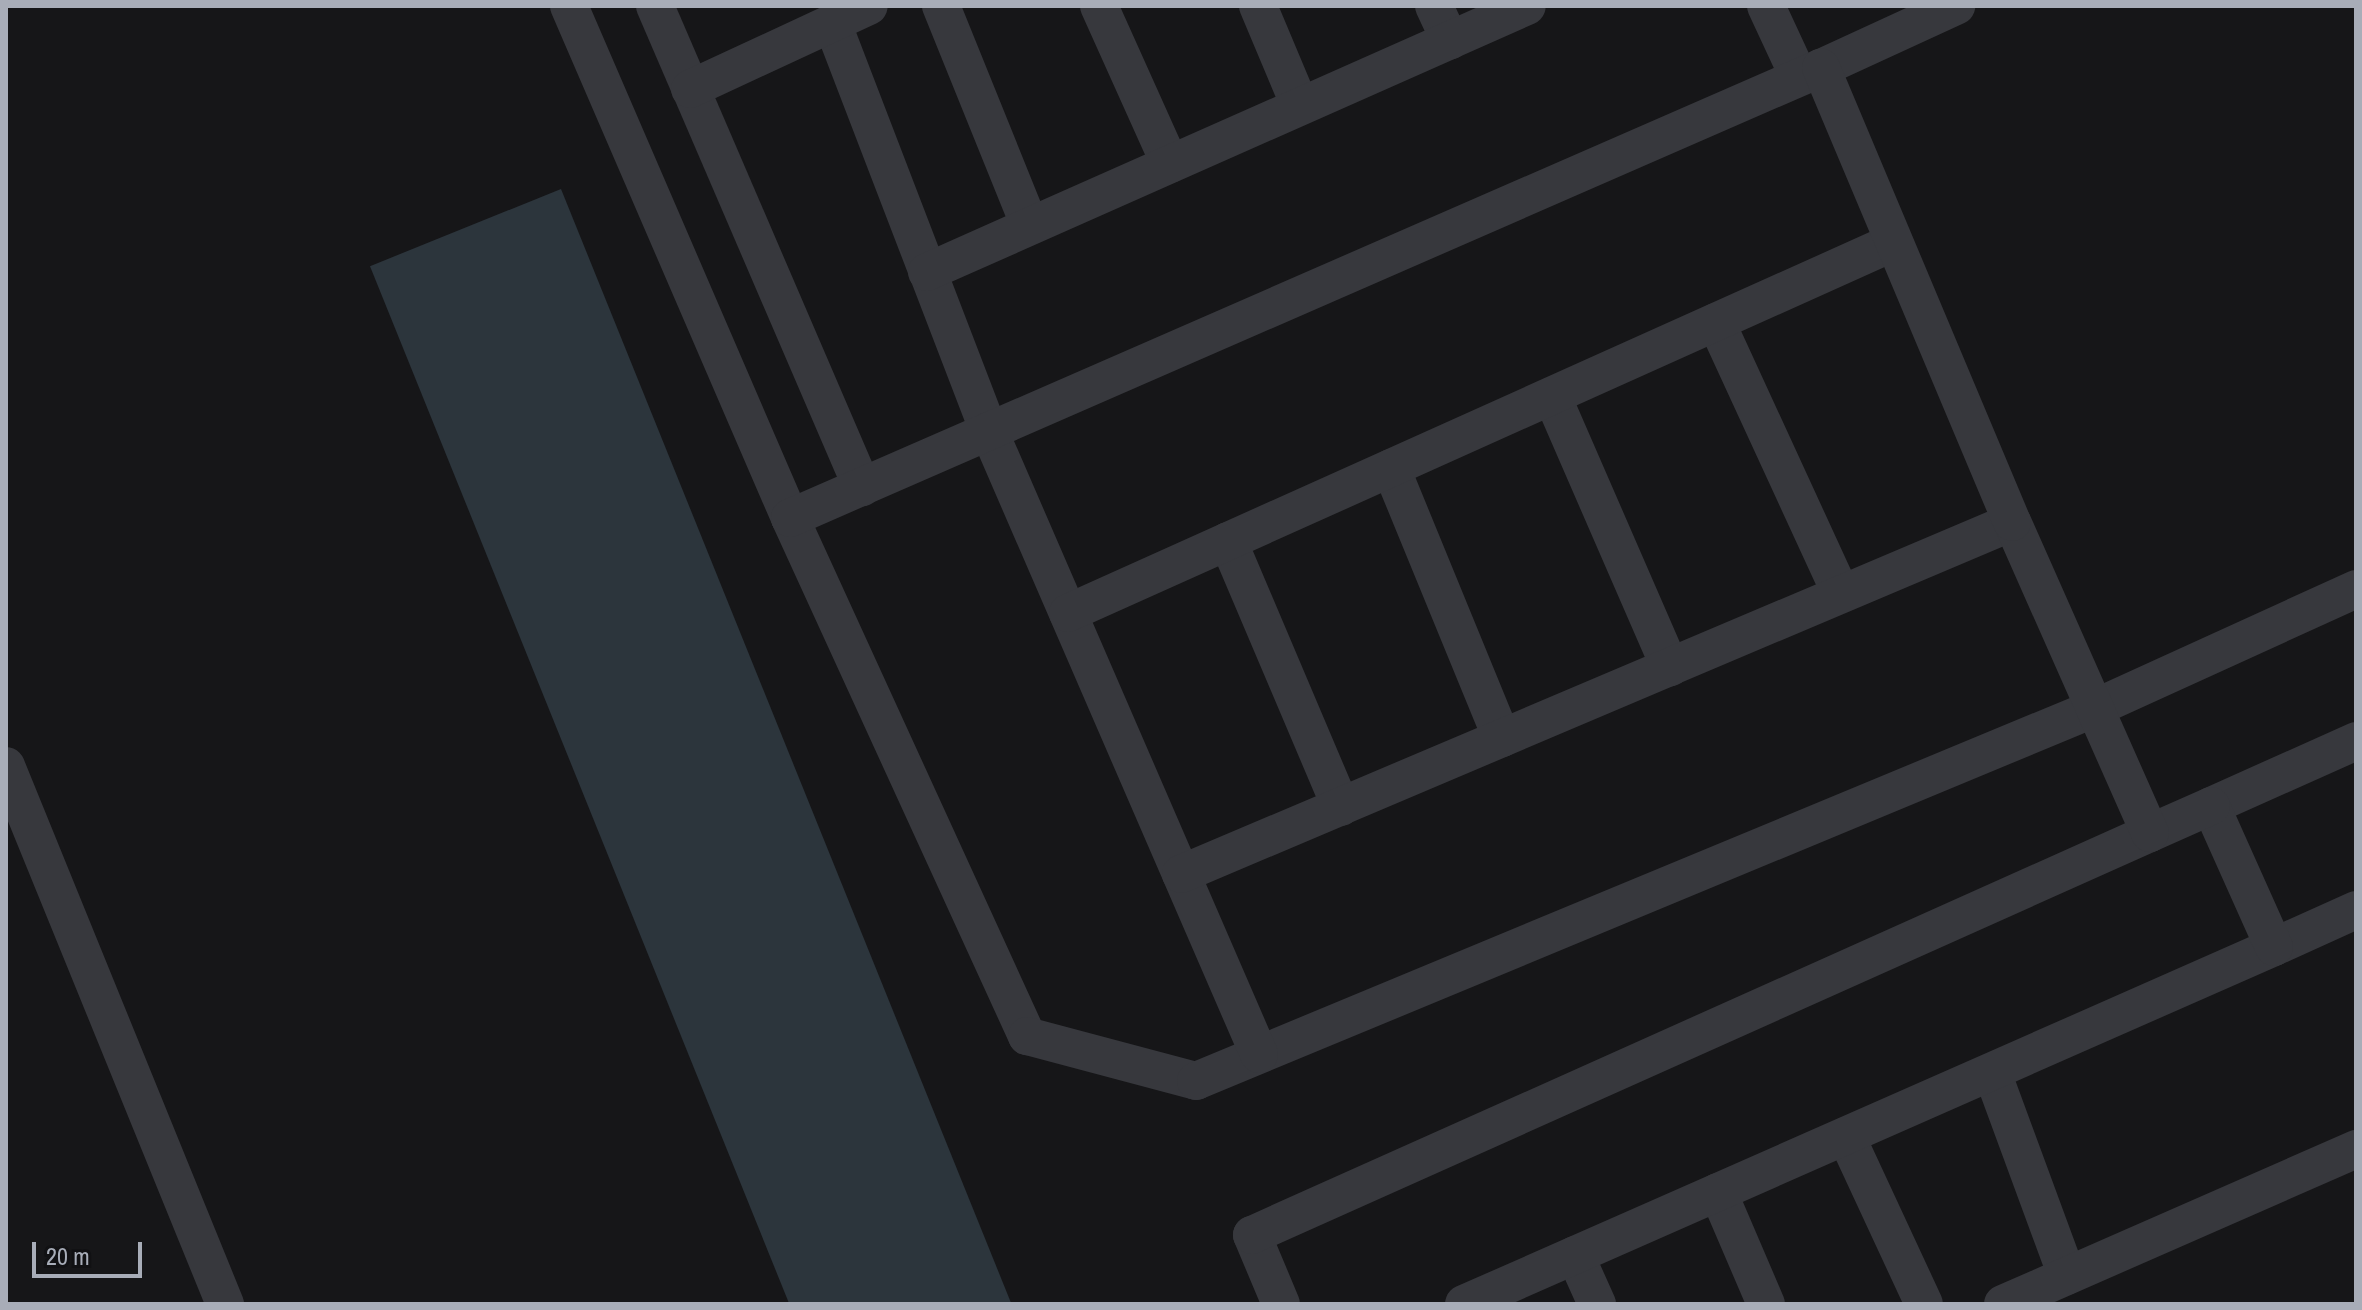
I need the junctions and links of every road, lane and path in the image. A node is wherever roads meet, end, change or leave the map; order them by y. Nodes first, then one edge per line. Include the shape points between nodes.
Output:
1 (569, 6) edge
2 (655, 6) edge
3 (869, 6) edge
4 (941, 6) edge
5 (1099, 6) edge
6 (1258, 6) edge
7 (1434, 6) edge
8 (1527, 6) edge
9 (1766, 6) edge
10 (1942, 9) edge
11 (833, 25) junction
12 (1450, 40) junction
13 (1810, 73) junction
14 (690, 89) junction
15 (1300, 106) junction
16 (1170, 164) junction
17 (1030, 226) junction
18 (1894, 242) junction
19 (927, 272) junction
20 (1716, 322) junction
21 (1552, 396) junction
22 (989, 431) junction
23 (1391, 468) junction
24 (862, 487) junction
25 (790, 518) junction
26 (2012, 522) junction
27 (1228, 541) junction
28 (2356, 589) edge
29 (1841, 594) junction
30 (1068, 613) junction
31 (1670, 667) junction
32 (2095, 708) junction
33 (1502, 738) junction
34 (2356, 741) edge
35 (6, 766) edge
36 (2211, 806) junction
37 (1341, 807) junction
38 (2150, 833) junction
39 (1181, 874) junction
40 (2356, 910) edge
41 (2274, 947) junction
42 (1259, 1054) junction
43 (1992, 1072) junction
44 (1846, 1136) junction
45 (2356, 1149) edge
46 (1718, 1192) junction
47 (1575, 1255) junction
48 (2067, 1276) junction
49 (225, 1304) edge
50 (1281, 1304) edge
51 (1464, 1304) edge
52 (1597, 1304) edge
53 (1766, 1304) edge
54 (1924, 1304) edge
55 (2003, 1304) edge

1 - 25 street
2 - 14 street
3 - 11 street
4 - 17 street
5 - 16 street
6 - 15 street
7 - 12 street
8 - 12 street
9 - 13 street
10 - 13 street
11 - 14 street
11 - 19 street
12 - 15 street
13 - 18 street
13 - 22 street
14 - 24 street
15 - 16 street
16 - 17 street
17 - 19 street
18 - 20 street
18 - 26 street
19 - 22 street
20 - 21 street
20 - 29 street
21 - 23 street
21 - 31 street
22 - 24 street
22 - 30 street
23 - 27 street
23 - 33 street
24 - 25 street
25 - 42 street via 1027,1036 1196,1081
26 - 29 street
26 - 32 street
27 - 30 street
27 - 37 street
28 - 32 street
29 - 31 street
30 - 39 street
31 - 33 street
32 - 38 street
32 - 42 street
33 - 37 street
34 - 36 street
35 - 49 street
36 - 38 street
36 - 41 street
37 - 39 street
38 - 50 street via 1252,1235
39 - 42 street
40 - 41 street
41 - 43 street
43 - 44 street
43 - 48 street
44 - 46 street
44 - 54 street
45 - 48 street
46 - 47 street
46 - 53 street
47 - 51 street
47 - 52 street
48 - 55 street

